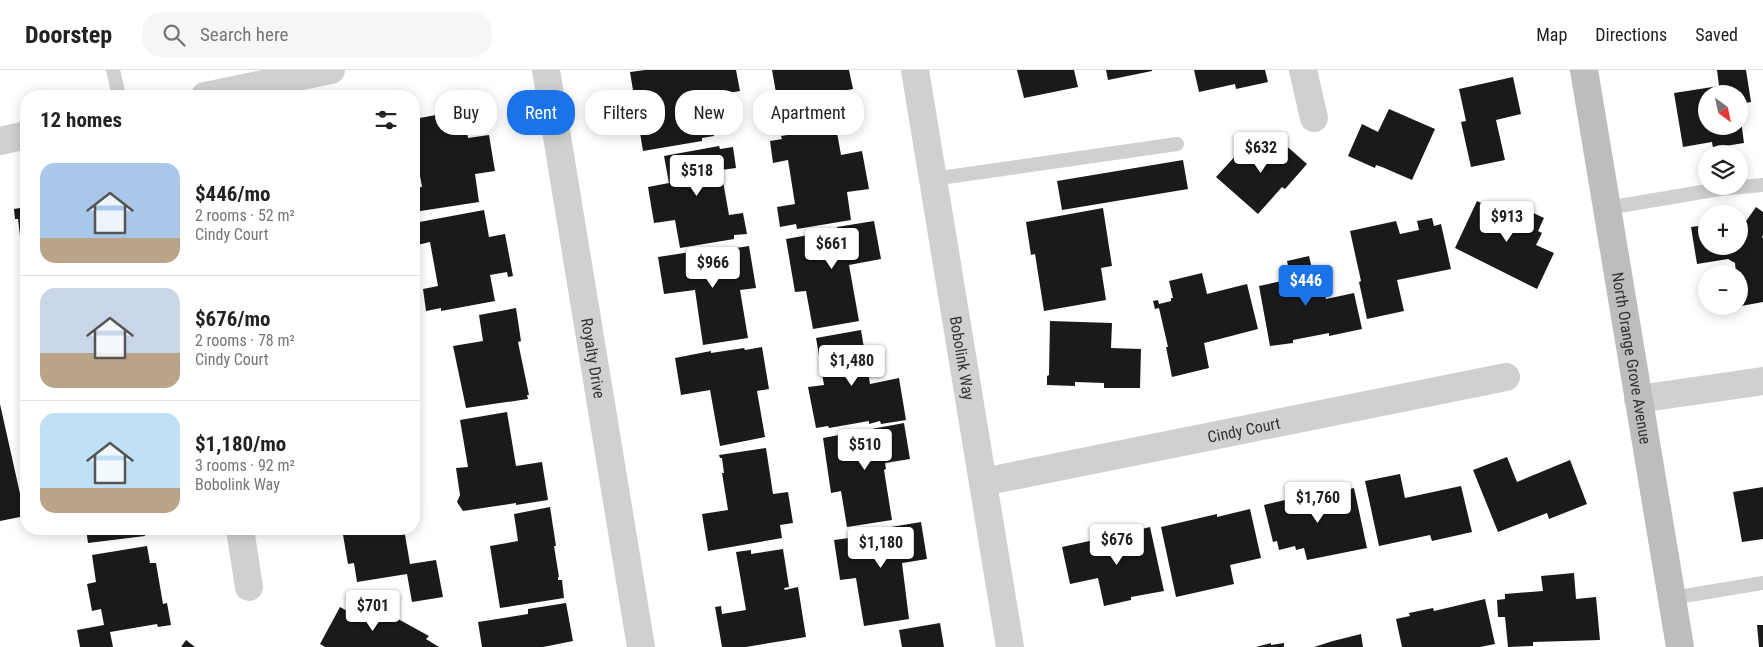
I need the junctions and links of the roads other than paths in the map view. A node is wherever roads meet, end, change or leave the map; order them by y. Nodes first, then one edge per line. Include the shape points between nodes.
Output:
1 (112, 70) edge
2 (331, 70) edge
3 (546, 70) edge
4 (916, 70) edge
5 (1303, 70) edge
6 (1584, 70) edge
7 (117, 90) edge
8 (234, 90) edge
9 (1314, 118) dead end
10 (20, 137) edge
11 (0, 141) edge
12 (1177, 144) dead end
13 (934, 179) junction
14 (1763, 185) edge
15 (1607, 208) junction
16 (1506, 377) dead end
17 (1763, 381) edge
18 (1638, 399) junction
19 (984, 482) junction
20 (241, 535) edge
21 (1763, 583) edge
22 (249, 587) dead end
23 (1672, 598) junction
24 (642, 647) edge
25 (1010, 647) edge
26 (1680, 647) edge

1 - 7 lane
2 - 8 street
3 - 24 street, Royalty Drive
4 - 13 street, Bobolink Way
5 - 9 street
6 - 15 main road, North Orange Grove Avenue
10 - 11 street
12 - 13 lane
13 - 19 street, Bobolink Way
14 - 15 lane
15 - 18 main road, North Orange Grove Avenue
16 - 19 street, Cindy Court
17 - 18 street
18 - 23 main road, North Orange Grove Avenue
19 - 25 street, Bobolink Way
20 - 22 street
21 - 23 lane
23 - 26 main road, North Orange Grove Avenue

